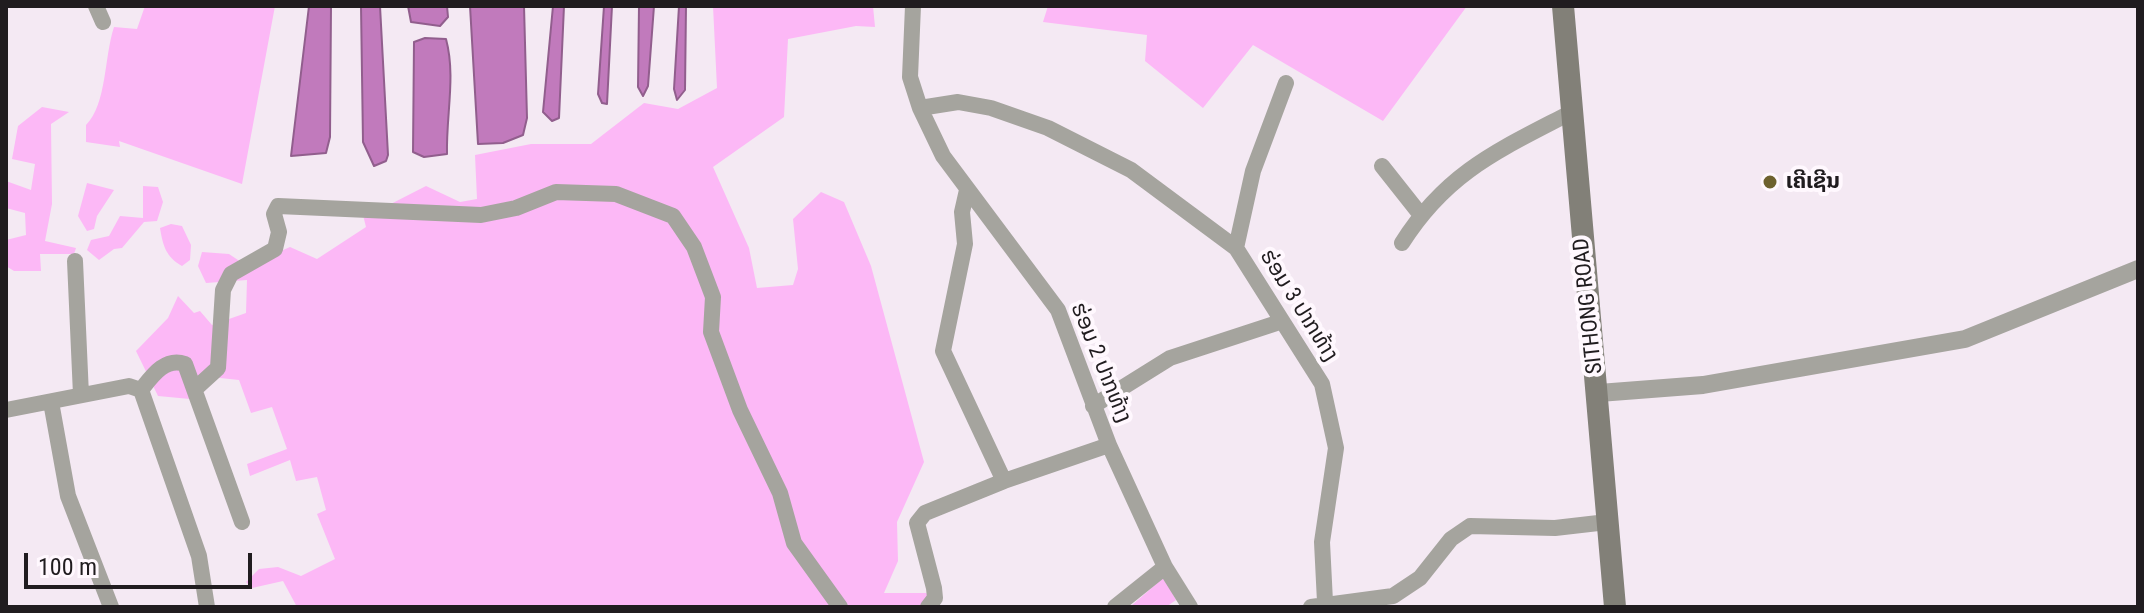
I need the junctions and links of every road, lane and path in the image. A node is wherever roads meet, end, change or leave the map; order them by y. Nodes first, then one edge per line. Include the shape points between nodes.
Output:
1 (913, 6) edge
2 (1563, 6) edge
3 (1286, 83) dead end
4 (920, 108) junction
5 (1570, 113) junction
6 (1382, 166) dead end
7 (967, 190) junction
8 (1420, 214) junction
9 (1402, 243) dead end
10 (1236, 248) junction
11 (75, 261) dead end
12 (2138, 269) edge
13 (1280, 322) junction
14 (926, 340) dead end
15 (943, 351) junction
16 (195, 389) junction
17 (141, 390) junction
18 (1599, 393) junction
19 (81, 395) junction
20 (51, 402) junction
21 (1093, 406) junction
22 (6, 410) edge
23 (1109, 445) junction
24 (1004, 481) junction
25 (242, 522) dead end
26 (1607, 522) junction
27 (1165, 567) junction
28 (1318, 605) edge
29 (111, 607) edge
30 (207, 607) edge
31 (840, 607) edge
32 (928, 607) edge
33 (1115, 607) edge
34 (1190, 607) edge
35 (1615, 607) edge

1 - 4 street, ຮ່ອມ 2 ປາກທ້າງ via 910,77
2 - 5 main road, SITHONG ROAD
3 - 10 street, ຮ່ອມ 3 ປາກທ້າງ via 1253,171
4 - 7 street, ຮ່ອມ 2 ປາກທ້າງ
4 - 10 street, ຮ່ອມ 3 ປາກທ້າງ via 958,102 1048,128 1131,170
5 - 8 street via 1476,162
5 - 18 main road, SITHONG ROAD
6 - 8 street
7 - 15 street via 962,212 965,244
7 - 21 street, ຮ່ອມ 2 ປາກທ້າງ via 1058,310
8 - 9 street
10 - 13 street, ຮ່ອມ 3 ປາກທ້າງ
11 - 19 street
12 - 18 street via 1965,339 1703,385
13 - 21 street via 1170,358
13 - 28 street, ຮ່ອມ 3 ປາກທ້າງ via 1322,384 1336,448
14 - 15 street
15 - 24 street
16 - 17 street via 185,364 177,361 160,368
16 - 25 street
16 - 31 street via 218,368 223,290 231,274 275,249 278,206 481,215 556,192 616,194 673,216 694,247 713,297 711,332 740,410 780,493 794,543
17 - 19 street via 129,386
17 - 30 street via 199,556
18 - 26 main road, SITHONG ROAD
19 - 20 street
20 - 22 street
20 - 29 street via 68,496
21 - 23 street, ຮ່ອມ 2 ປາກທ້າງ
23 - 24 street
23 - 27 street, ຮ່ອມ 2 ປາກທ້າງ
24 - 32 street via 925,513 917,523 934,588
26 - 28 street, ຮ່ອມ 3 ປາກທ້າງ via 1555,528 1470,526 1451,539 1420,578 1393,596
26 - 35 main road, SITHONG ROAD
27 - 33 street
27 - 34 street, ຮ່ອມ 2 ປາກທ້າງ

